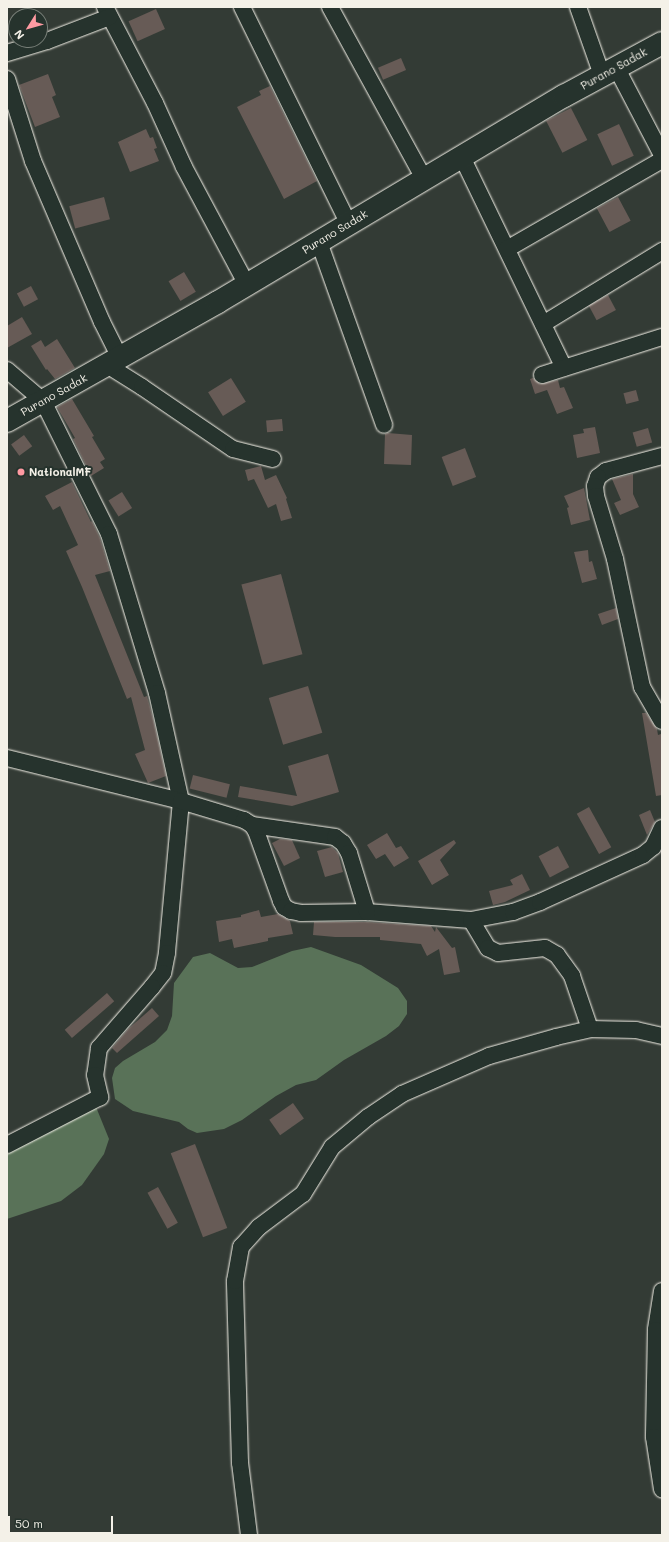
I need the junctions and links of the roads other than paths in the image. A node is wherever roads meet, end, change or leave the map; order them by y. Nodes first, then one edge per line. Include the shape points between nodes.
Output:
1 (242, 7) edge
2 (330, 7) edge
3 (578, 7) edge
4 (107, 12) edge
5 (662, 42) edge
6 (7, 54) edge
7 (609, 71) junction
8 (7, 79) edge
9 (662, 155) edge
10 (462, 157) junction
11 (662, 160) edge
12 (424, 179) junction
13 (349, 224) junction
14 (318, 242) junction
15 (507, 249) junction
16 (662, 251) edge
17 (247, 285) junction
18 (543, 324) junction
19 (662, 337) edge
20 (113, 361) junction
21 (564, 368) junction
22 (7, 370) edge
23 (542, 375) dead end
24 (43, 401) junction
25 (7, 422) edge
26 (384, 426) dead end
27 (662, 456) edge
28 (273, 459) dead end
29 (662, 721) edge
30 (7, 758) edge
31 (181, 801) junction
32 (252, 825) junction
33 (662, 828) edge
34 (367, 912) junction
35 (470, 920) junction
36 (590, 1028) junction
37 (662, 1036) edge
38 (7, 1145) edge
39 (662, 1291) edge
40 (662, 1489) edge
41 (248, 1535) edge

1 - 13 street
2 - 12 street
3 - 7 street
4 - 6 street via 47,41
4 - 17 street via 155,103 184,167
5 - 7 main road, Purano Sadak
7 - 9 street
7 - 10 main road, Purano Sadak
8 - 20 street via 32,161 102,322
10 - 12 main road, Purano Sadak
10 - 15 street
11 - 15 street
12 - 13 main road, Purano Sadak
13 - 14 main road, Purano Sadak
14 - 17 main road, Purano Sadak
14 - 26 street
15 - 18 street
16 - 18 street
17 - 20 main road, Purano Sadak
18 - 21 street
19 - 21 street
20 - 24 main road, Purano Sadak
20 - 28 street via 142,387 233,449
21 - 23 street
22 - 24 street
24 - 25 main road, Purano Sadak
24 - 31 street via 109,534 157,693
27 - 29 street via 606,472 598,477 595,486 615,559 642,687
30 - 31 street
31 - 32 street via 230,815
31 - 38 street via 168,952 163,972 99,1048 95,1075 100,1097
32 - 34 street via 335,837 343,843 349,854
32 - 34 street via 284,907 301,913
33 - 35 street via 653,847 644,855 540,902 513,912
34 - 35 street
35 - 36 street via 488,948 498,953 544,948 557,955 572,976
36 - 37 street via 636,1030
36 - 41 street via 489,1056 402,1094 368,1117 332,1147 303,1194 259,1227 241,1247 235,1281 240,1463
39 - 40 street via 656,1330 654,1437

